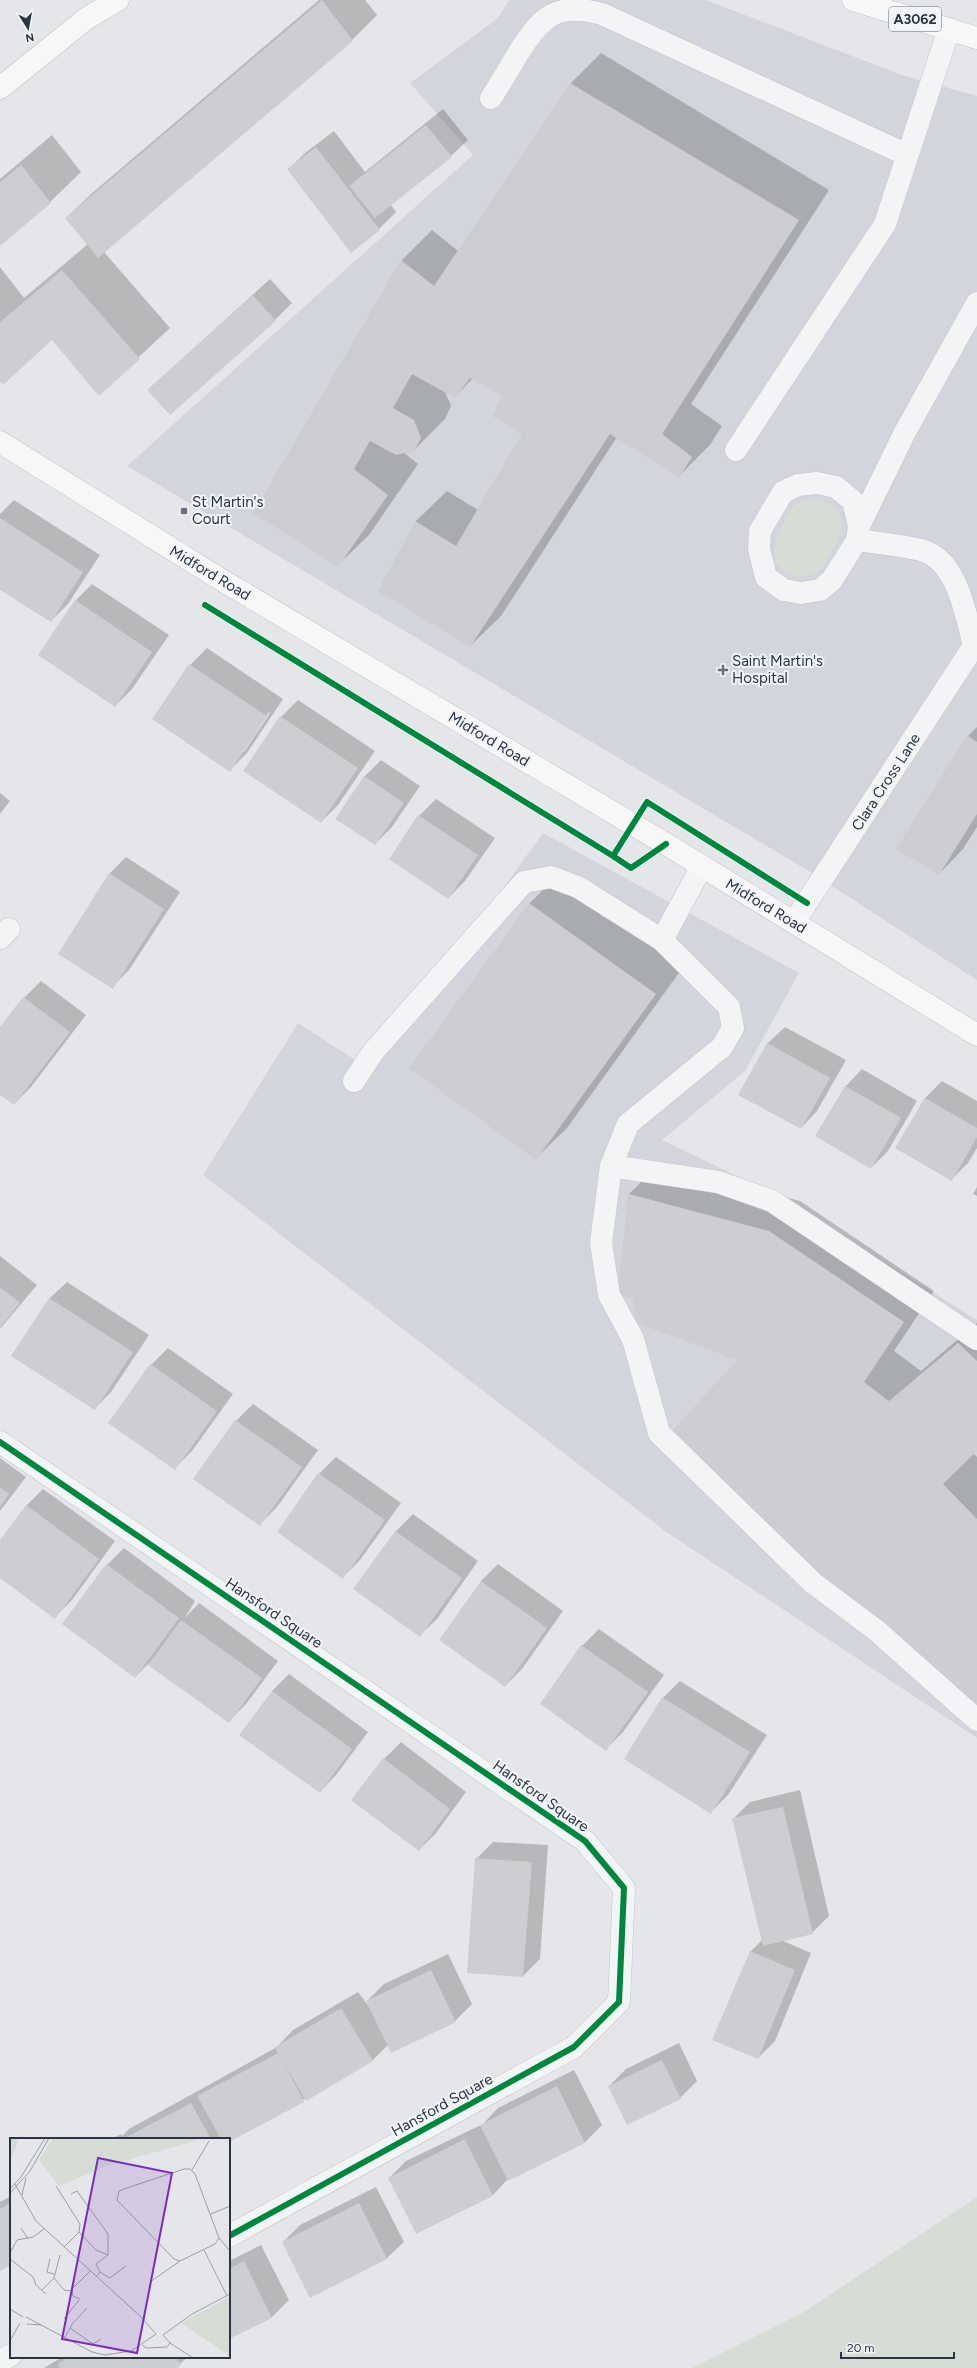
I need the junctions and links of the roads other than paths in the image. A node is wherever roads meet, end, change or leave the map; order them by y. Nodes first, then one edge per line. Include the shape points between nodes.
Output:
1 (118, 0) edge
2 (853, 0) edge
3 (949, 29) junction
4 (977, 38) edge
5 (0, 88) edge
6 (491, 98) dead end
7 (907, 155) junction
8 (977, 303) edge
9 (0, 442) edge
10 (736, 450) dead end
11 (858, 533) junction
12 (976, 643) edge
13 (702, 866) junction
14 (794, 922) junction
15 (662, 940) junction
16 (977, 1036) edge
17 (354, 1081) dead end
18 (611, 1166) junction
19 (977, 1339) edge
20 (0, 1442) edge
21 (977, 1720) edge
22 (230, 2235) edge
23 (10, 2357) edge
24 (0, 2362) edge

1 - 5 main road via 87,18
2 - 3 main road, A3062
3 - 4 main road, A3062
3 - 7 street
6 - 7 street via 533,30 547,16 564,10 582,9 602,14
7 - 10 street via 885,224
8 - 11 street via 905,432
9 - 13 main road, Midford Road via 220,579
11 - 11 street via 832,580 820,590 801,593 784,590 766,577 758,549 760,531 783,492 798,485 817,483 836,487 853,501
11 - 12 street via 923,550 946,566 960,593
12 - 14 street, Clara Cross Lane
13 - 14 main road, Midford Road
13 - 15 street
14 - 16 main road, Midford Road
15 - 17 street via 578,887 551,877 524,882 373,1052
15 - 18 street via 729,1007 733,1028 722,1047 628,1124
18 - 19 street via 718,1182 772,1201
18 - 21 street via 601,1243 609,1295 633,1339 659,1433 813,1583 877,1631
20 - 22 street, Hansford Square via 585,1841 624,1888 619,2002 574,2047
23 - 24 street

